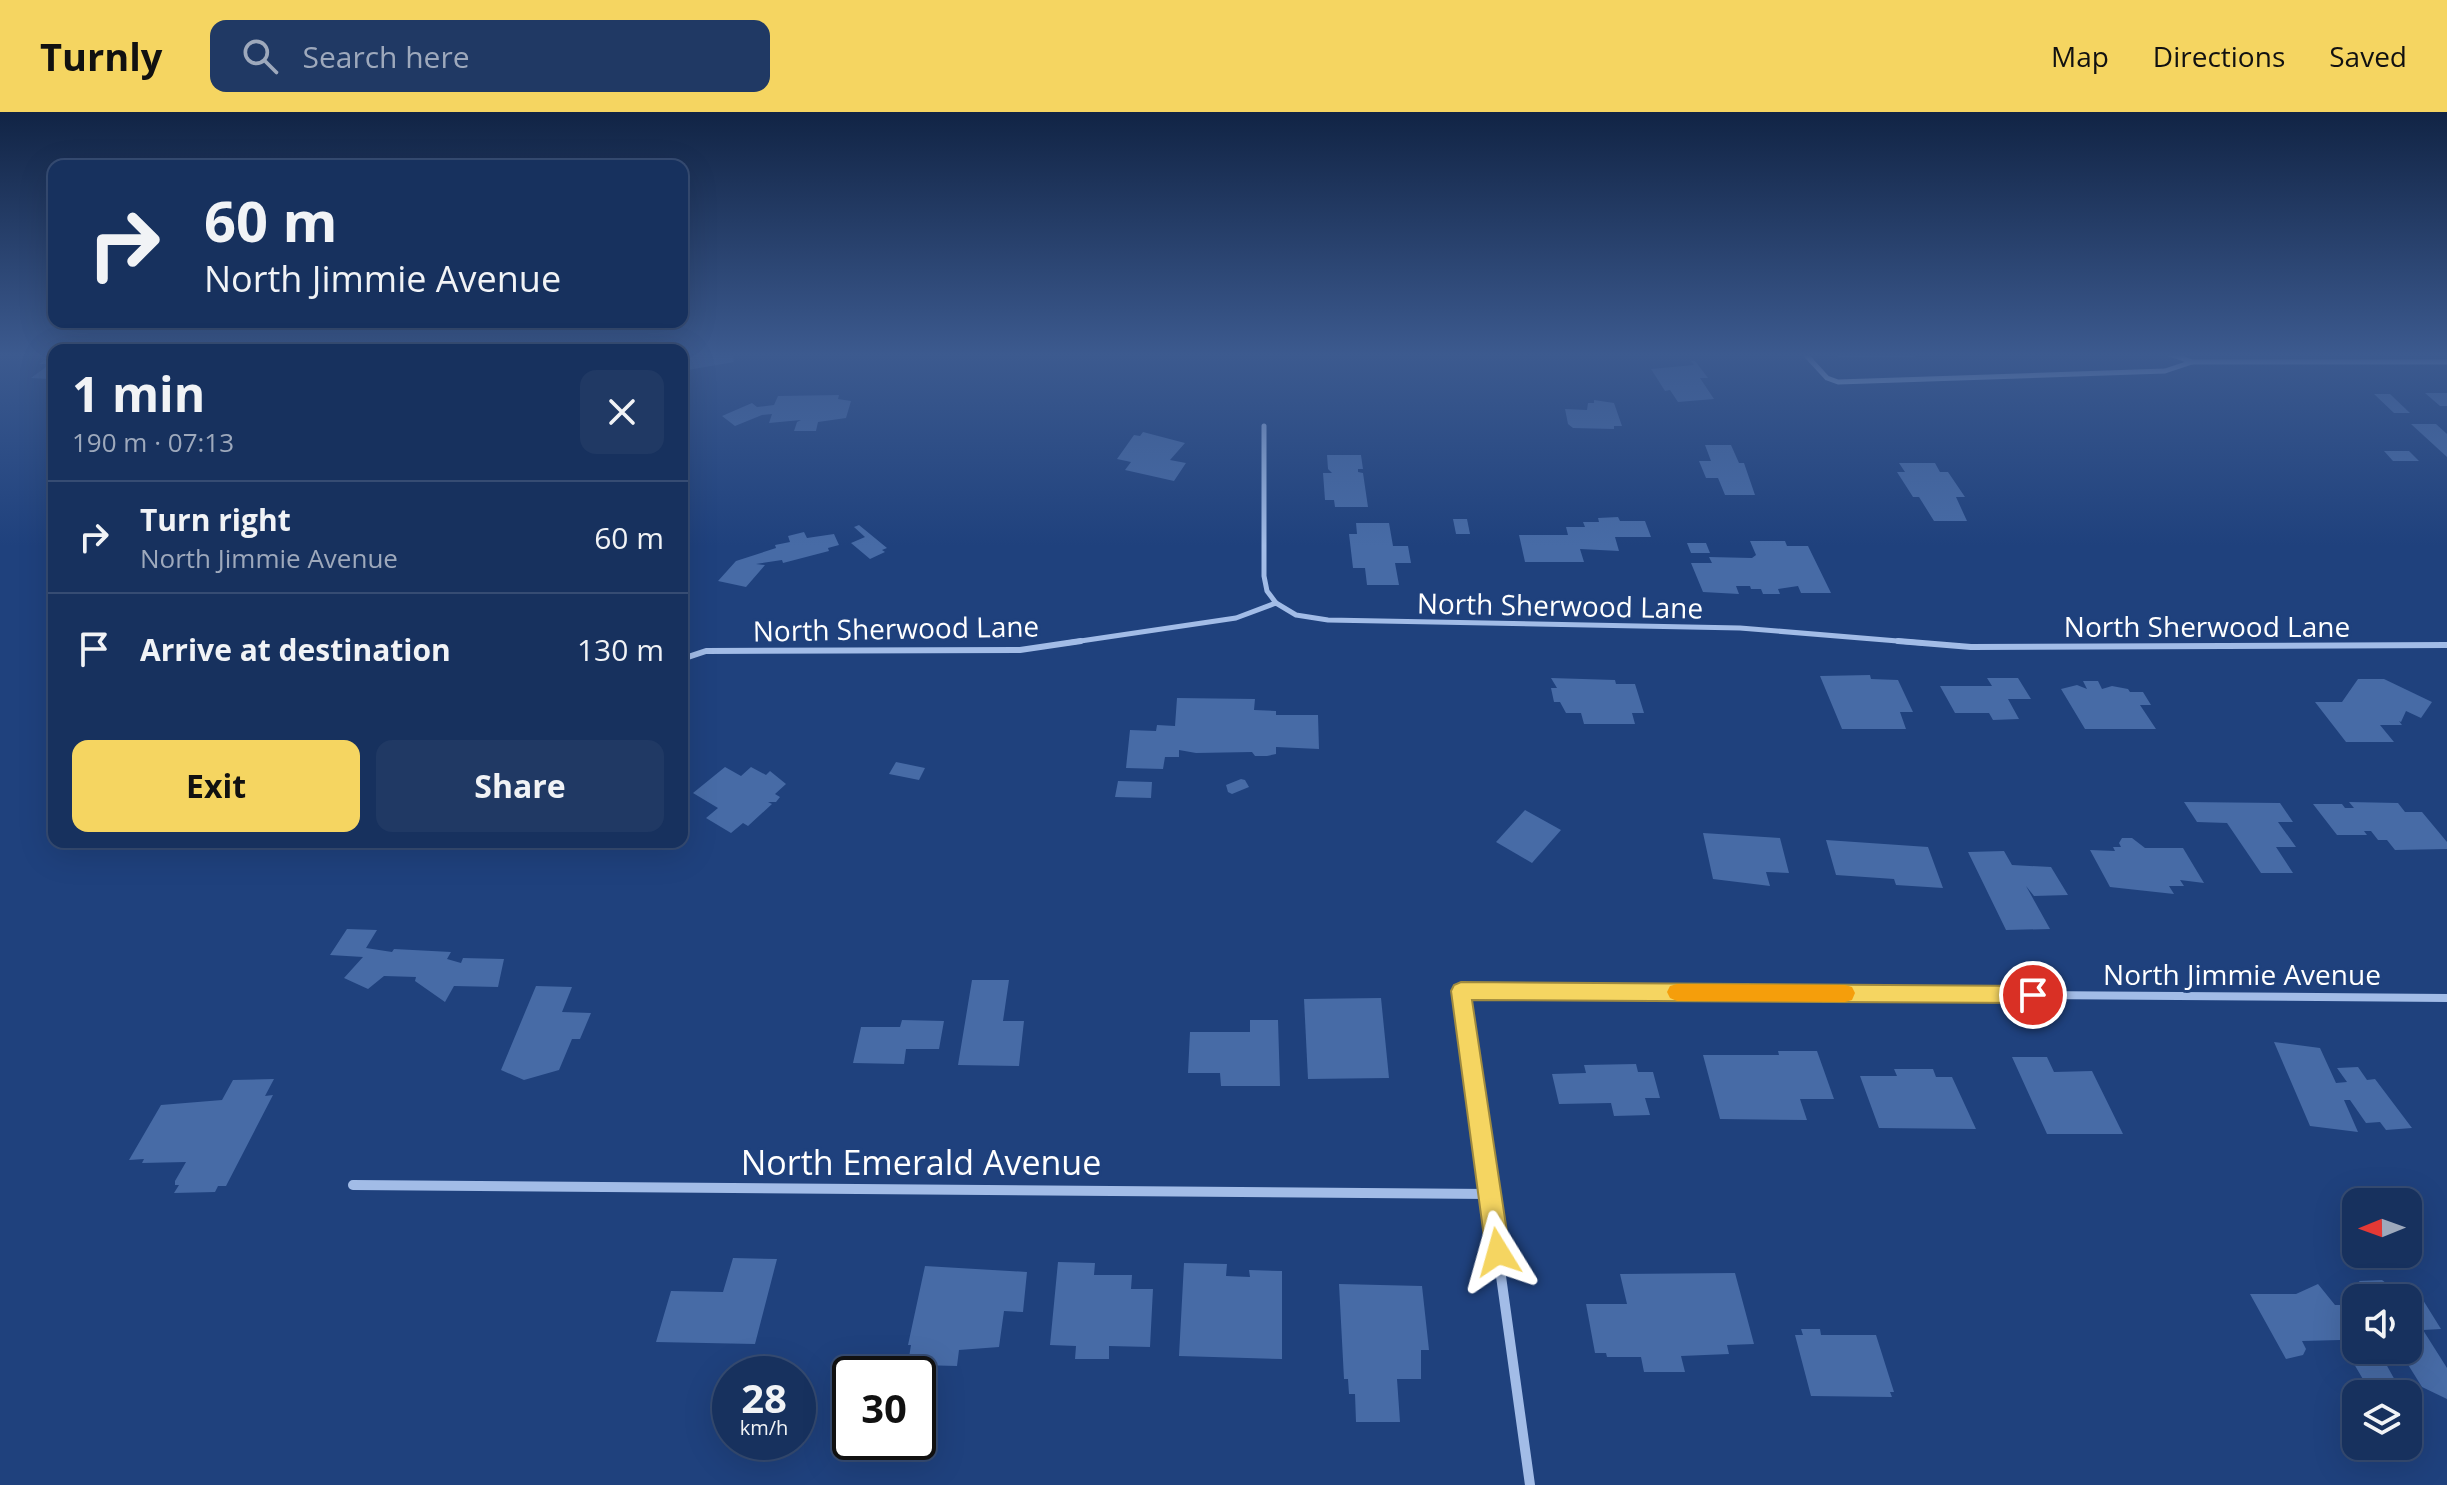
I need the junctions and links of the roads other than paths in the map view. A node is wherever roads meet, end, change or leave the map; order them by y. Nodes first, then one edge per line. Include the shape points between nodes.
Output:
1 (1264, 426) dead end
2 (1276, 603) junction
3 (2447, 645) edge
4 (688, 657) edge
5 (2447, 998) edge
6 (353, 1185) dead end
7 (1490, 1194) junction
8 (1530, 1485) edge

1 - 2 lane via 1264,576
2 - 3 lane, North Sherwood Lane via 1296,615 1328,620 1740,628 1971,647
2 - 4 lane, North Sherwood Lane via 1236,618 1020,650 706,651
5 - 7 street, North Jimmie Avenue via 1461,991
6 - 7 street, North Emerald Avenue
7 - 8 street

